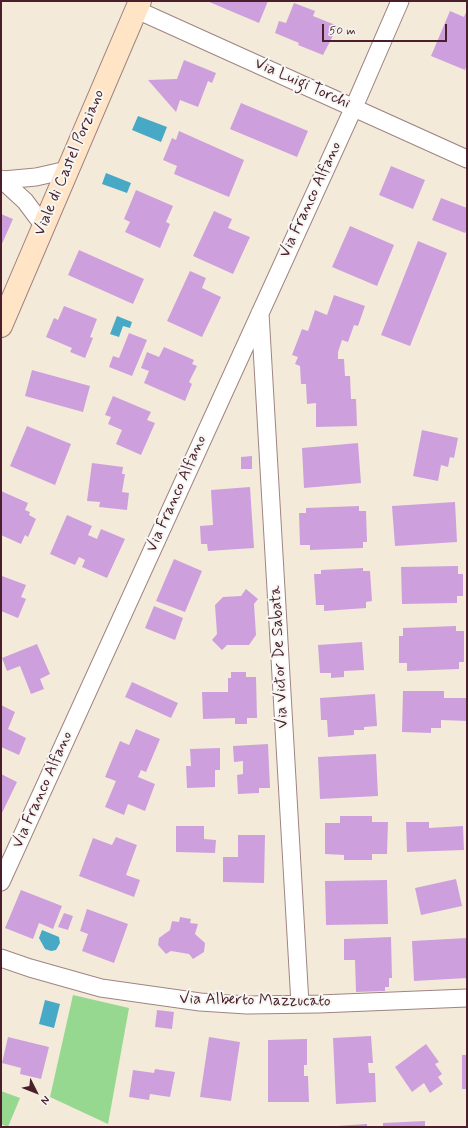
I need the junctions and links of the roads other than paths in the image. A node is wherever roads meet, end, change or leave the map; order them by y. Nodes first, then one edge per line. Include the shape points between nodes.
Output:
1 (400, 1) edge
2 (138, 5) edge
3 (354, 107) junction
4 (467, 159) edge
5 (67, 170) junction
6 (2, 179) edge
7 (43, 225) junction
8 (260, 310) junction
9 (1, 326) edge
10 (1, 882) edge
11 (1, 958) edge
12 (467, 998) edge
13 (300, 1004) junction

1 - 3 street, Via Franco Alfano
2 - 3 street, Via Luigi Torchi
2 - 5 street, Viale di Castel Porziano
3 - 4 street, Via Luigi Torchi
3 - 8 street, Via Franco Alfano
5 - 6 street via 36,177
5 - 7 street, Viale di Castel Porziano
6 - 7 street via 25,201
7 - 9 street, Viale di Castel Porziano
8 - 10 street, Via Franco Alfano
8 - 13 street, Via Victor De Sabata
11 - 13 street, Via Alberto Mazzucato via 83,984 138,995 210,1003
12 - 13 street, Via Alberto Mazzucato

